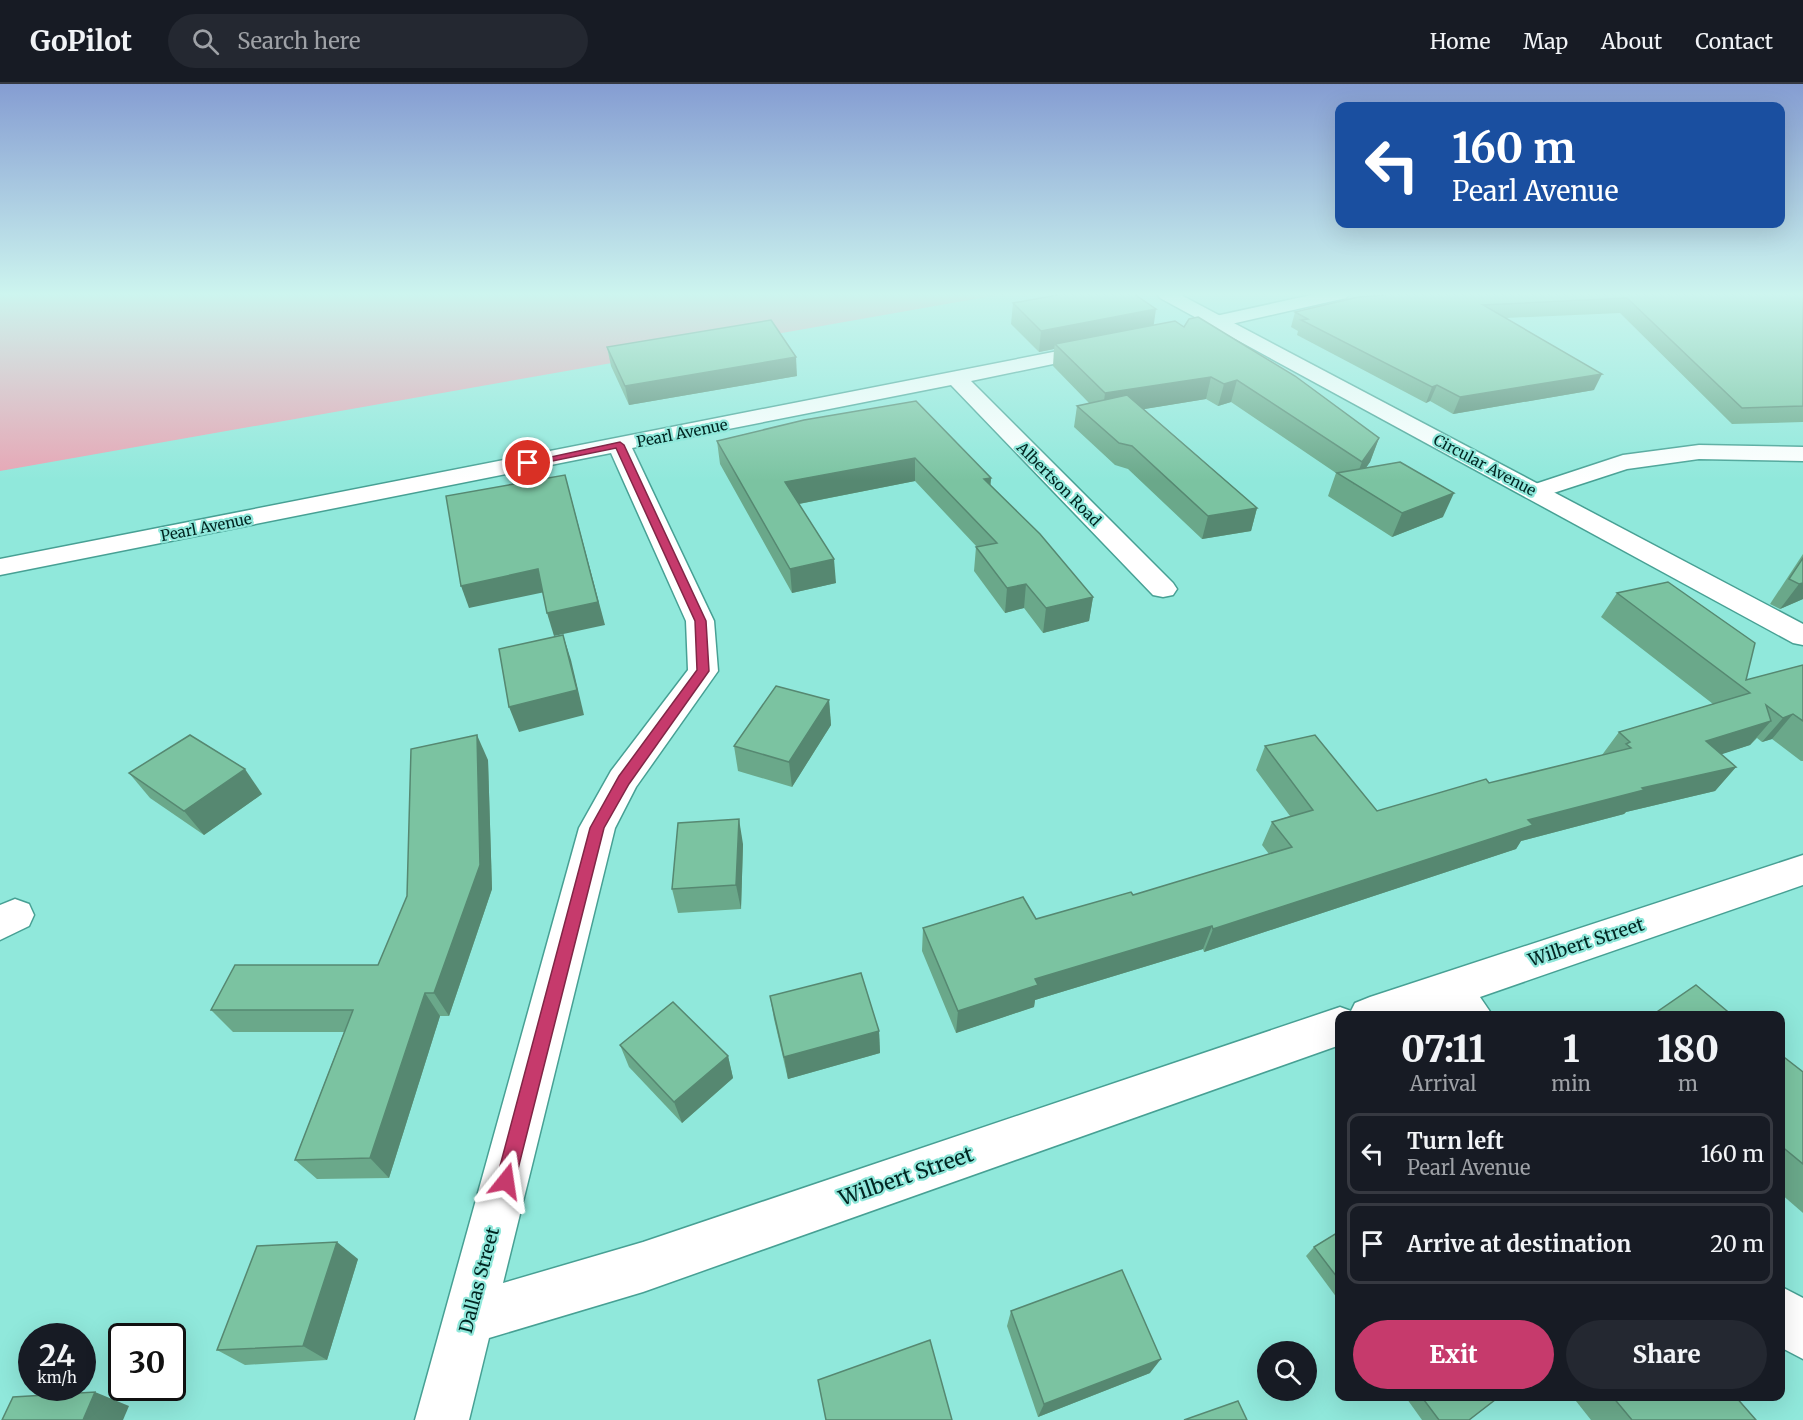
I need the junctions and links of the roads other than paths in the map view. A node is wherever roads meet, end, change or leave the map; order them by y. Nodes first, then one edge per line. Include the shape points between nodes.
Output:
1 (1061, 356) edge
2 (1284, 356) edge
3 (956, 378) junction
4 (620, 445) junction
5 (1803, 454) edge
6 (1535, 492) junction
7 (0, 567) edge
8 (1163, 589) dead end
9 (1803, 636) edge
10 (1803, 870) edge
11 (1459, 1002) edge
12 (1402, 1011) edge
13 (1335, 1028) edge
14 (1785, 1316) edge
15 (469, 1318) junction
16 (1803, 1333) edge
17 (442, 1420) edge

1 - 3 street, Pearl Avenue
2 - 6 street, Circular Avenue
3 - 4 street, Pearl Avenue
3 - 8 street, Albertson Road
4 - 7 street, Pearl Avenue
4 - 15 street, Dallas Street via 700,621 703,671 624,780 597,828
5 - 6 street via 1699,452 1634,461
6 - 9 street, Circular Avenue
10 - 11 street, Wilbert Street
11 - 12 street, Wilbert Street
13 - 15 street, Wilbert Street via 643,1267
14 - 16 street
15 - 17 street, Dallas Street

